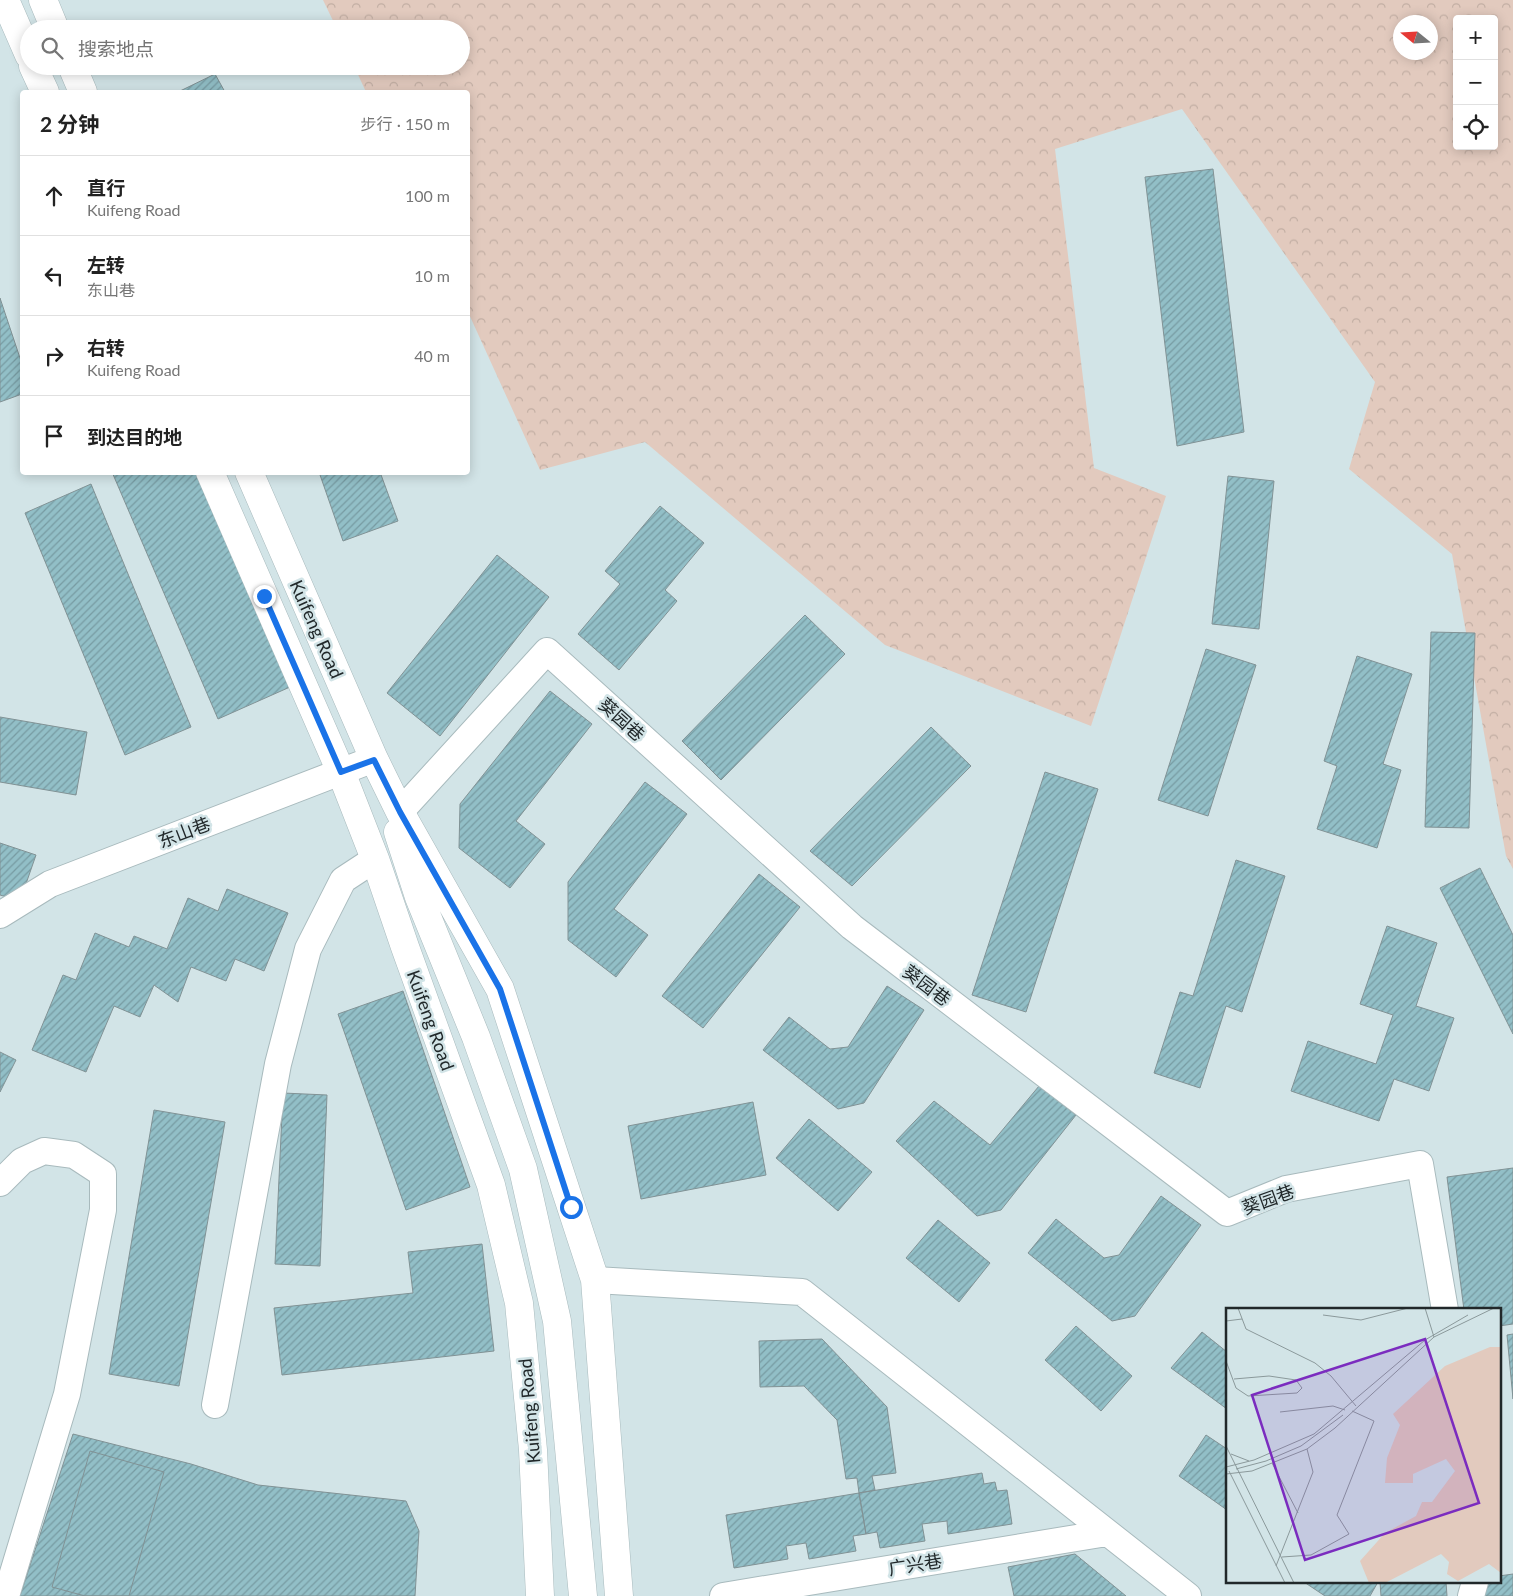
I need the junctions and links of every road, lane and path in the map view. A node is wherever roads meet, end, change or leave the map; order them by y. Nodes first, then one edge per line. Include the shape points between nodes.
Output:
1 (5, 0) edge
2 (43, 0) edge
3 (51, 20) edge
4 (20, 34) edge
5 (38, 75) edge
6 (76, 75) edge
7 (44, 90) edge
8 (82, 90) edge
9 (211, 475) edge
10 (250, 475) edge
11 (374, 760) junction
12 (341, 772) junction
13 (400, 812) junction
14 (375, 859) junction
15 (419, 897) junction
16 (0, 916) edge
17 (0, 1182) edge
18 (595, 1280) junction
19 (1446, 1308) edge
20 (215, 1406) dead end
21 (1107, 1533) junction
22 (6, 1596) edge
23 (540, 1596) edge
24 (582, 1596) edge
25 (619, 1596) edge
26 (723, 1596) edge
27 (1188, 1596) edge

1 - 4 main road
2 - 3 main road
5 - 7 main road
6 - 8 main road
9 - 12 main road, Kuifeng Road
10 - 11 main road, Kuifeng Road
11 - 12 street, 东山巷
11 - 13 main road, Kuifeng Road
11 - 15 main road
12 - 14 main road, Kuifeng Road
12 - 15 main road
12 - 16 street, 东山巷 via 50,884
13 - 18 main road, Kuifeng Road via 500,989
13 - 19 street, 葵园巷 via 547,651 852,927 1227,1213 1286,1189 1420,1164
14 - 20 street via 343,880 308,949 278,1064
14 - 23 main road, Kuifeng Road via 491,1185 519,1303 533,1450
15 - 24 main road via 476,1037 523,1169 557,1321
17 - 22 street via 22,1161 44,1151 74,1155 103,1174 103,1210 67,1394
18 - 21 street via 802,1292
18 - 25 main road, Kuifeng Road
21 - 26 street, 广兴巷
21 - 27 street

